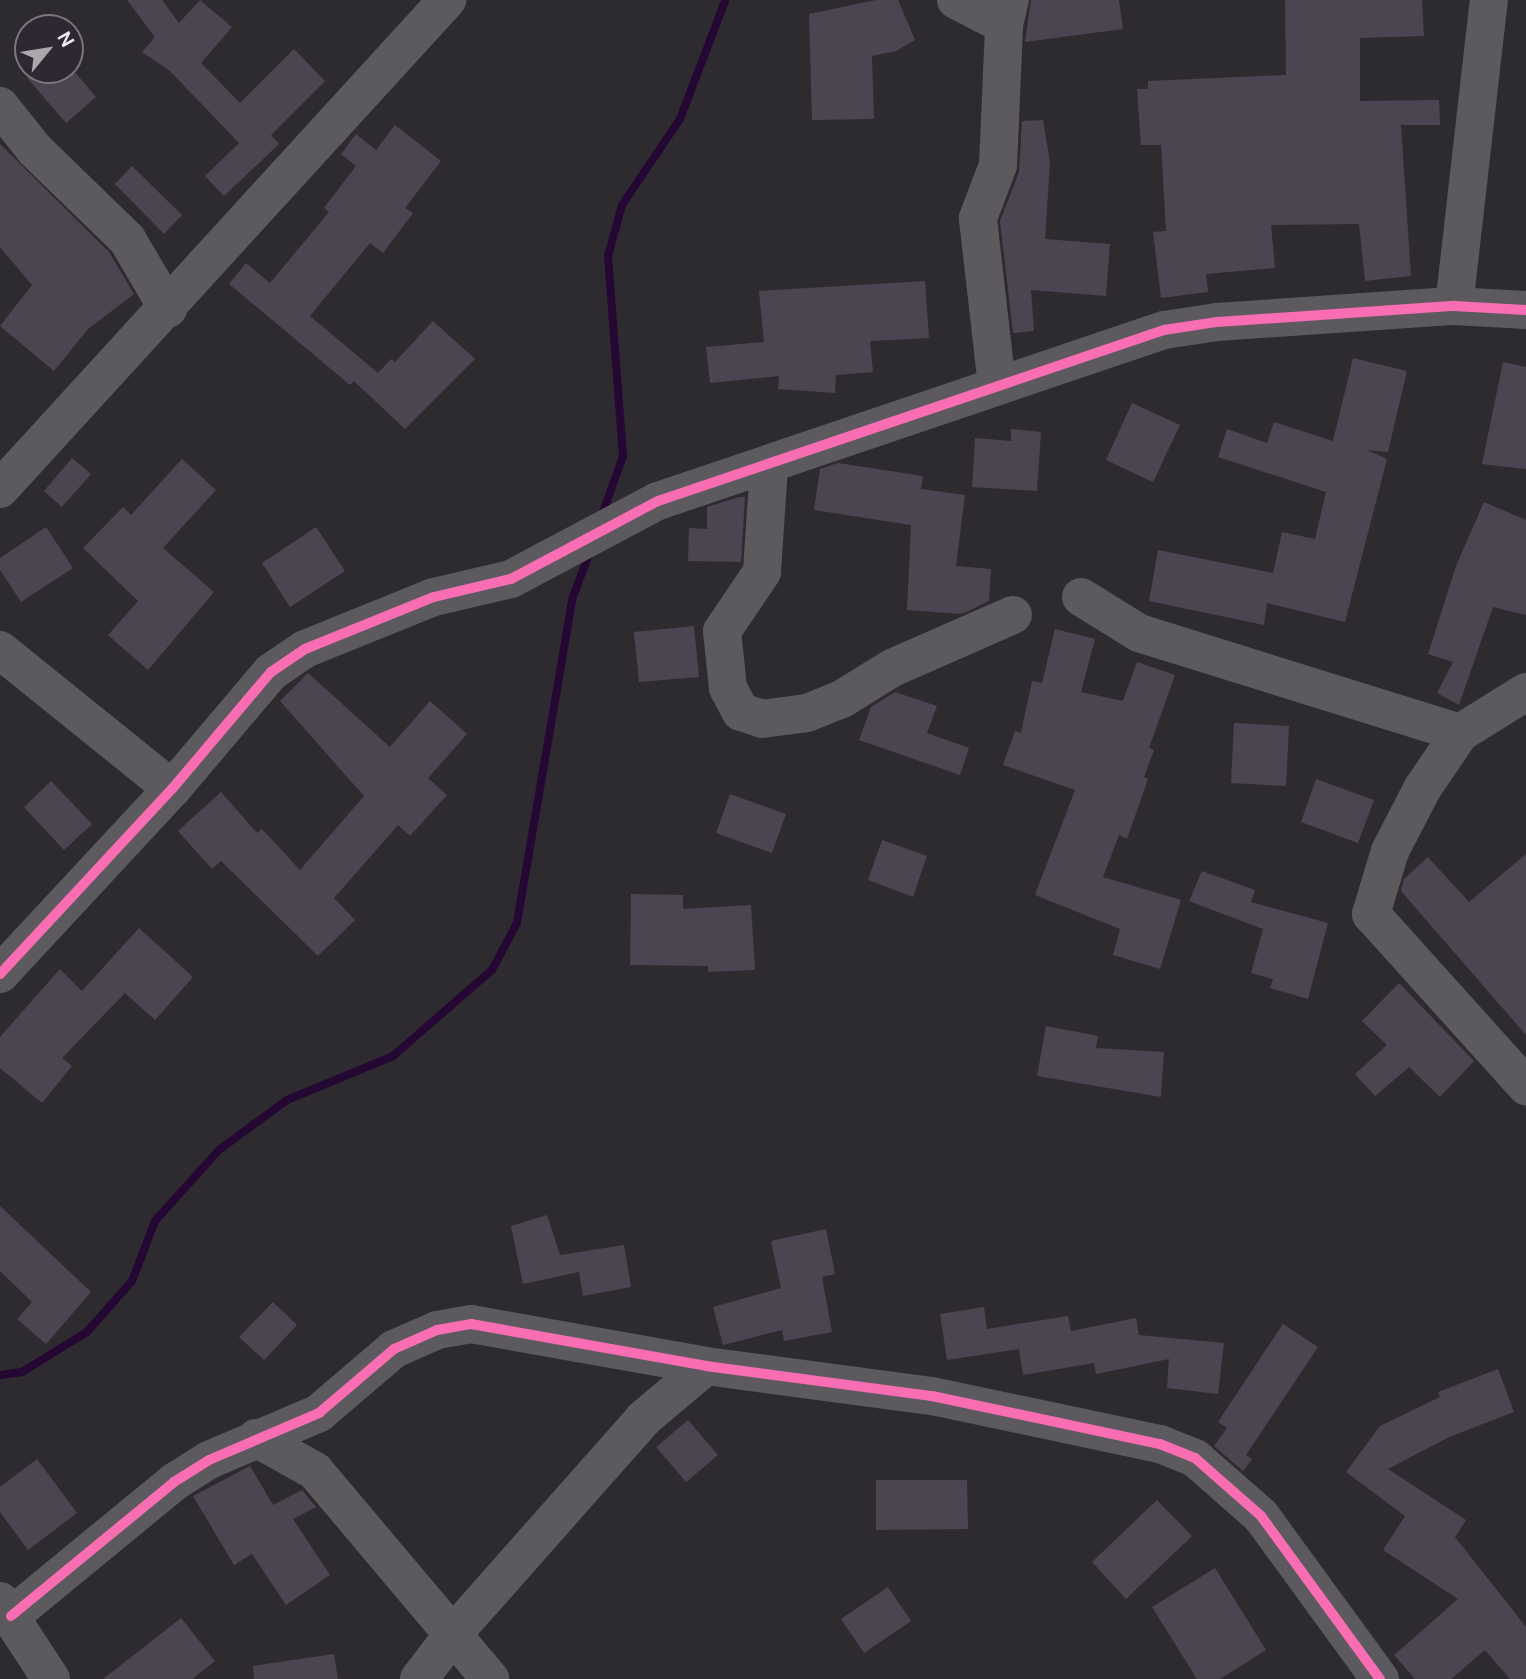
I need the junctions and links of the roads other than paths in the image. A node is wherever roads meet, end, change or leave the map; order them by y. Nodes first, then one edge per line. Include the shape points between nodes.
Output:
1 (447, 0) edge
2 (957, 0) edge
3 (1489, 0) edge
4 (1007, 13) edge
5 (0, 106) edge
6 (1454, 306) junction
7 (168, 309) junction
8 (1526, 310) edge
9 (996, 386) junction
10 (769, 466) junction
11 (0, 488) edge
12 (1081, 597) dead end
13 (1013, 615) dead end
14 (0, 650) edge
15 (1526, 692) edge
16 (1460, 733) junction
17 (172, 789) junction
18 (0, 974) edge
19 (1526, 1086) edge
20 (706, 1366) junction
21 (257, 1438) junction
22 (5, 1608) edge
23 (454, 1633) junction
24 (51, 1679) edge
25 (419, 1679) edge
26 (490, 1679) edge
27 (1380, 1679) edge

1 - 7 street
2 - 4 street
3 - 6 street
4 - 9 street via 998,165 978,218
5 - 7 street via 35,150 127,239
6 - 8 street
6 - 9 street via 1229,321 1164,330
7 - 11 street
9 - 10 street via 789,455
10 - 13 street via 762,572 722,631 728,688 741,712 762,719 807,713 842,699 892,668
10 - 17 street via 658,501 511,579 434,597 305,649 271,672
12 - 16 street via 1139,633
14 - 17 street
15 - 16 street
16 - 19 street via 1422,789 1390,851 1371,914
17 - 18 street
20 - 21 street via 471,1324 437,1330 394,1349 319,1413
20 - 23 street via 643,1419
20 - 27 street via 932,1395 1160,1444 1195,1458 1261,1516
21 - 22 street via 174,1482
21 - 23 street via 315,1471
22 - 24 street
23 - 25 street
23 - 26 street

